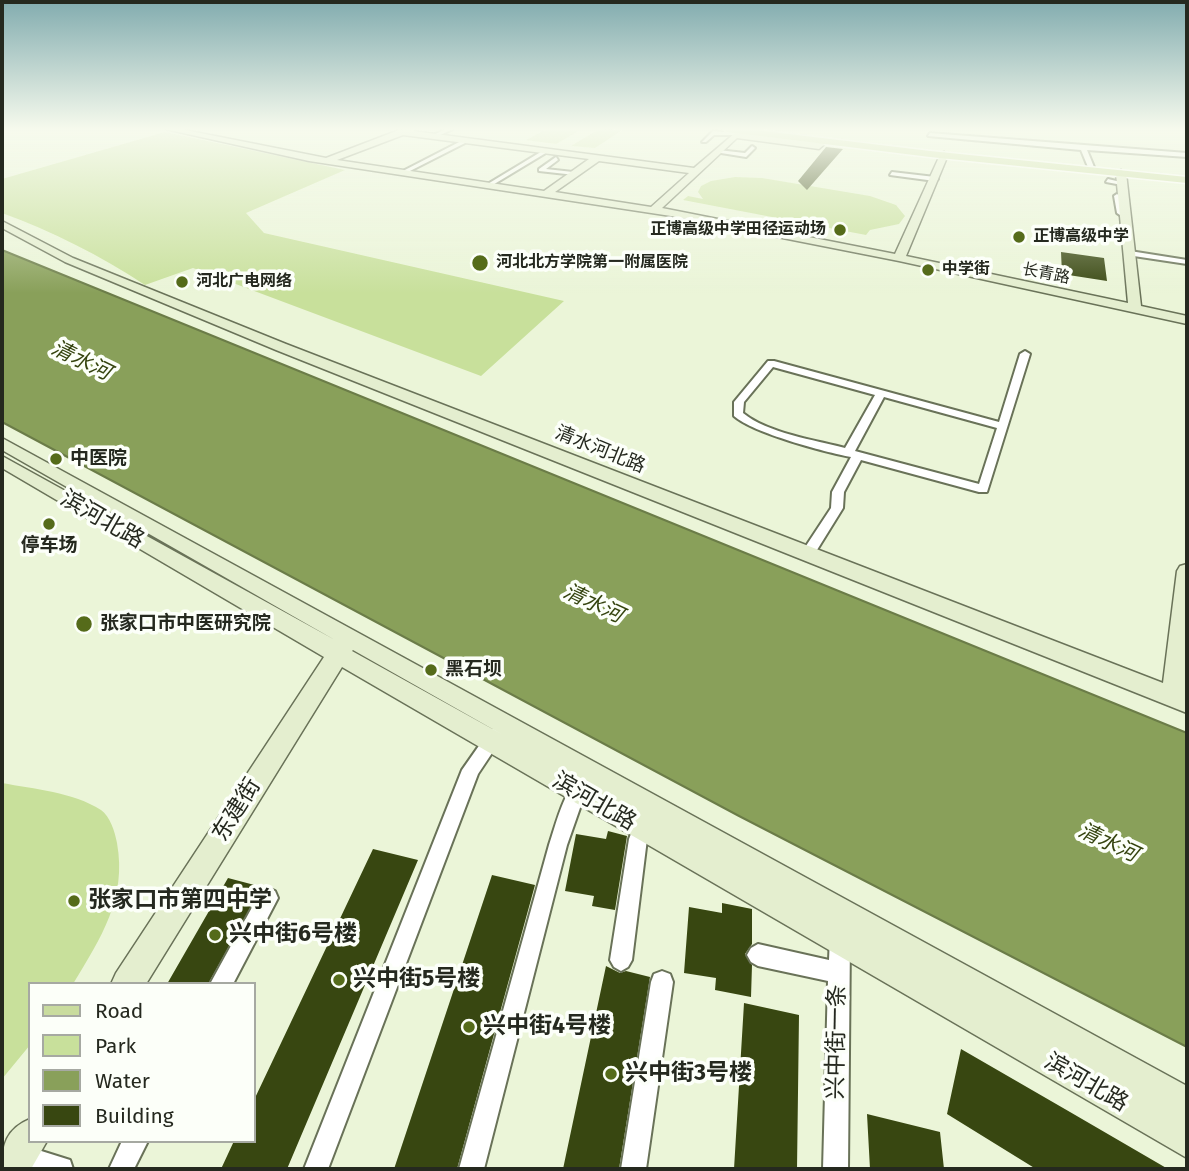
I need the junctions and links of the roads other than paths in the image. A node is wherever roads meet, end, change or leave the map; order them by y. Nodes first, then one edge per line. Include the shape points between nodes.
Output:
1 (480, 184) edge
2 (560, 184) edge
3 (683, 184) edge
4 (933, 184) edge
5 (1122, 184) edge
6 (489, 185) joint
7 (546, 194) junction
8 (654, 210) junction
9 (2, 224) edge
10 (1130, 253) junction
11 (899, 258) junction
12 (1187, 262) edge
13 (1135, 306) junction
14 (1187, 318) edge
15 (1025, 354) dead end
16 (881, 393) junction
17 (1002, 426) junction
18 (2, 443) edge
19 (853, 454) junction
20 (2, 461) edge
21 (807, 555) junction
22 (1187, 571) edge
23 (344, 646) junction
24 (1180, 700) edge
25 (497, 733) junction
26 (585, 783) junction
27 (648, 818) junction
28 (268, 898) dead end
29 (844, 929) junction
30 (758, 955) dead end
31 (621, 960) dead end
32 (838, 974) junction
33 (128, 982) edge
34 (222, 982) edge
35 (662, 982) dead end
36 (1187, 1105) edge
37 (1187, 1140) edge
38 (135, 1143) edge
39 (19, 1154) edge
40 (61, 1169) edge
41 (121, 1169) edge
42 (316, 1169) edge
43 (471, 1169) edge
44 (633, 1169) edge
45 (835, 1169) edge

1 - 6 street, 长青路
2 - 7 street
3 - 8 street
4 - 11 street
5 - 10 street via 1120,205
6 - 7 street, 长青路
7 - 8 street, 长青路
8 - 11 street, 长青路
9 - 21 street, 清水河北路 via 90,269
10 - 12 street
10 - 13 street
11 - 13 street, 长青路
13 - 14 street, 长青路
15 - 17 street
16 - 17 street
16 - 19 street
16 - 19 street via 771,363 739,402 738,414 753,424
17 - 19 street via 983,489
18 - 23 street, 滨河北路
19 - 21 street via 838,492 837,508
20 - 23 street, 滨河北路
21 - 24 street, 清水河北路
22 - 24 street
23 - 25 street, 滨河北路
23 - 33 street, 东建街
25 - 26 street, 滨河北路
25 - 42 street via 471,770
26 - 27 street, 滨河北路
26 - 43 street via 558,845
27 - 29 street, 滨河北路
27 - 31 street
28 - 34 street
29 - 32 street, 兴中街一条
29 - 36 street, 滨河北路
29 - 37 street, 滨河北路
30 - 32 street
32 - 45 street, 兴中街一条
35 - 44 street
38 - 41 street
39 - 40 street

